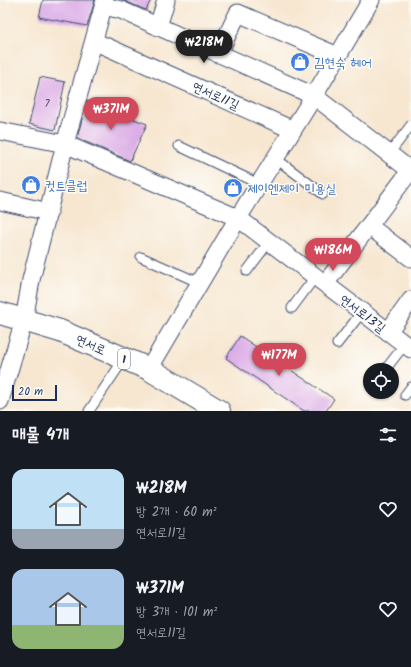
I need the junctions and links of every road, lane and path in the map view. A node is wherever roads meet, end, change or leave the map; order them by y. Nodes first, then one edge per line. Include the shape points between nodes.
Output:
1 (166, 0) edge
2 (371, 0) edge
3 (104, 3) edge
4 (158, 26) junction
5 (94, 42) junction
6 (218, 54) junction
7 (338, 56) junction
8 (314, 96) junction
9 (411, 125) edge
10 (293, 130) junction
11 (0, 131) edge
12 (65, 144) junction
13 (179, 146) dead end
14 (389, 154) junction
15 (275, 158) junction
16 (411, 171) edge
17 (259, 184) junction
18 (323, 194) dead end
19 (0, 202) edge
20 (49, 212) junction
21 (238, 218) junction
22 (369, 226) junction
23 (269, 242) junction
24 (141, 257) dead end
25 (411, 258) edge
26 (247, 271) dead end
27 (320, 280) junction
28 (200, 283) junction
29 (411, 300) edge
30 (292, 308) dead end
31 (362, 312) junction
32 (0, 313) edge
33 (24, 320) junction
34 (388, 332) junction
35 (338, 344) dead end
36 (408, 347) edge
37 (124, 359) junction
38 (392, 363) edge
39 (149, 369) junction
40 (411, 387) edge
41 (405, 395) dead end
42 (0, 401) edge
43 (89, 411) edge
44 (219, 411) edge

1 - 4 street
2 - 7 street
3 - 4 street
3 - 5 street
4 - 6 street
5 - 10 street, 연서로11길
5 - 12 street
6 - 7 street via 238,13
6 - 8 street
7 - 8 street
8 - 10 street
8 - 14 street
9 - 14 lane
10 - 15 street
11 - 12 street
12 - 20 street
12 - 21 street
13 - 17 lane
14 - 16 street
15 - 17 street
15 - 18 lane
16 - 22 street
17 - 21 street
19 - 20 street
20 - 33 street via 31,280
21 - 23 street, 연서로13길
21 - 28 street
22 - 25 street
22 - 27 street
23 - 26 lane
23 - 27 street, 연서로13길
24 - 28 lane
27 - 30 lane
27 - 31 street, 연서로13길
28 - 39 street
29 - 34 street
31 - 34 street, 연서로13길
31 - 35 lane
32 - 33 main road, 연서로 / 1
33 - 37 main road, 연서로 / 1 via 60,331
33 - 42 street
34 - 36 street, 연서로13길
36 - 38 lane
37 - 39 main road, 연서로 / 1
37 - 43 lane
39 - 44 main road, 연서로 / 1
40 - 41 lane

